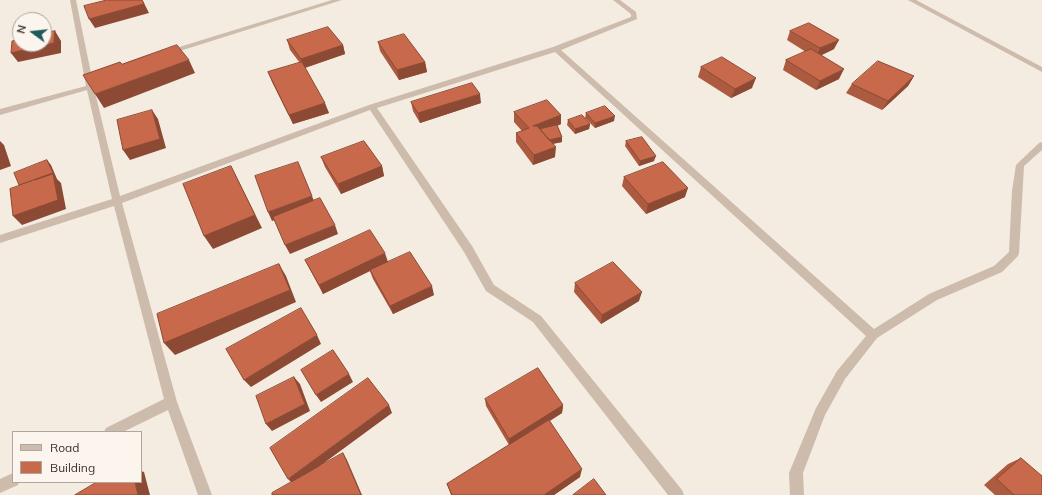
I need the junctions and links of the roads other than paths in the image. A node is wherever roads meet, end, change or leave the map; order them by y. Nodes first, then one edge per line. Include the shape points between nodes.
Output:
1 (73, 0) edge
2 (339, 0) edge
3 (616, 0) edge
4 (911, 0) edge
5 (556, 49) junction
6 (161, 54) edge
7 (1042, 70) edge
8 (104, 80) edge
9 (90, 88) junction
10 (372, 107) junction
11 (0, 112) edge
12 (1042, 144) edge
13 (117, 201) junction
14 (0, 239) edge
15 (872, 334) junction
16 (171, 402) junction
17 (112, 431) edge
18 (12, 480) edge
19 (0, 486) edge
20 (206, 495) edge
21 (677, 495) edge
22 (797, 495) edge

1 - 9 street
2 - 6 street
3 - 5 street via 634,13 635,18
4 - 7 street
5 - 10 street
5 - 15 street
8 - 9 street
9 - 11 street
9 - 13 street
10 - 13 street
10 - 21 street via 468,249 490,288 537,320
12 - 15 street via 1020,165 1014,253 998,269 933,297
13 - 14 street
13 - 16 street
15 - 22 street via 841,375 820,412 796,473
16 - 17 street
16 - 20 street
18 - 19 street

